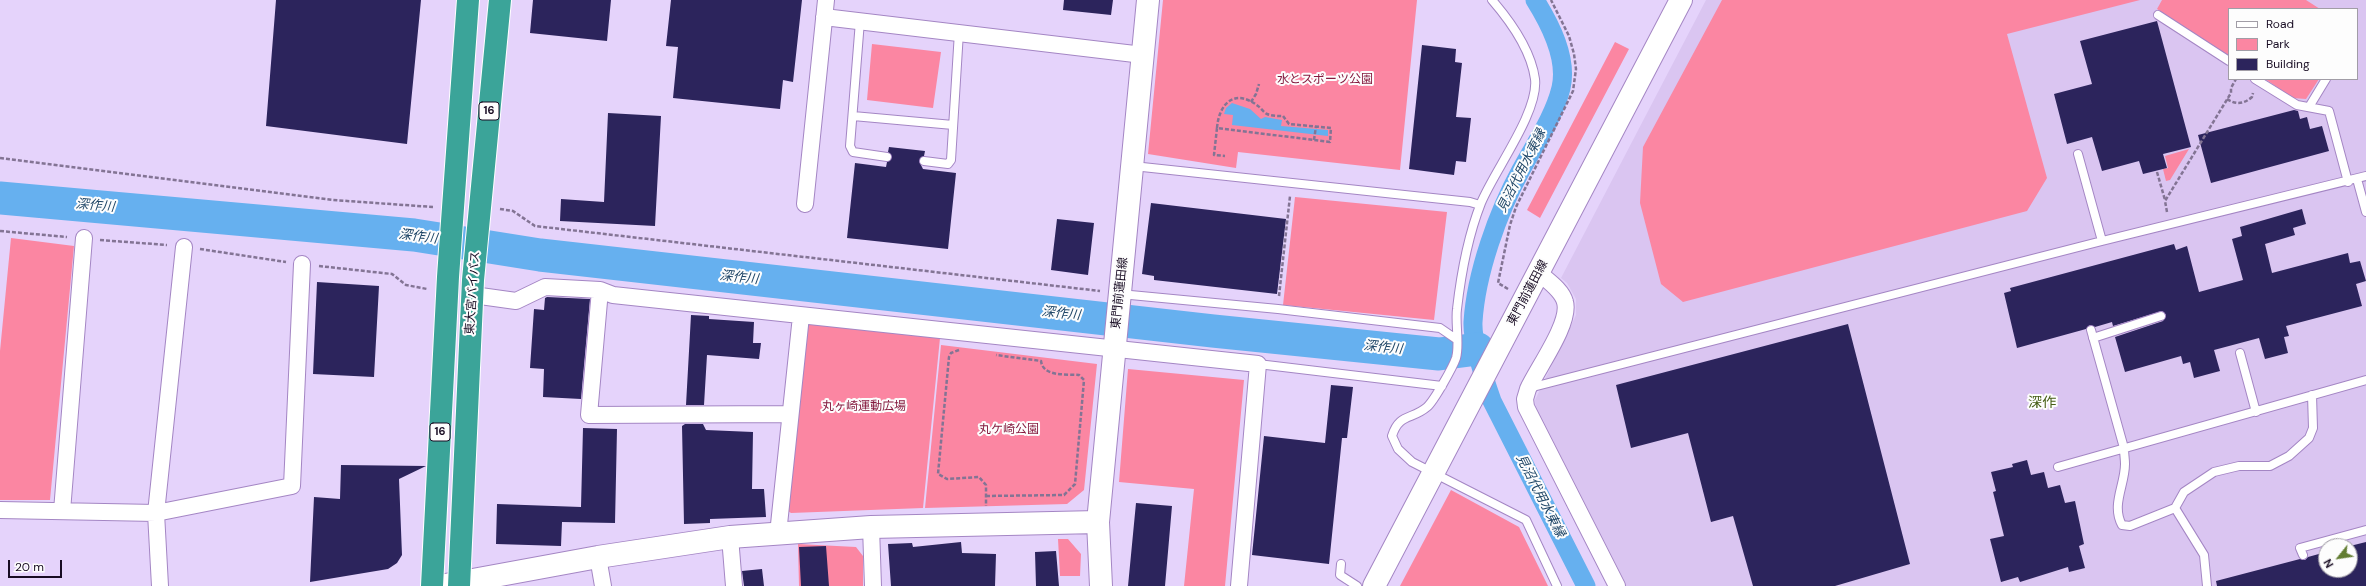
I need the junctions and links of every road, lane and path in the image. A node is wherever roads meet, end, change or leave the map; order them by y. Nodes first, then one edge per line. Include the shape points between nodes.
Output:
1 (468, 0) edge
2 (500, 0) edge
3 (826, 0) edge
4 (1148, 0) edge
5 (1492, 0) edge
6 (1551, 0) edge
7 (1681, 0) edge
8 (2158, 15) dead end
9 (824, 17) junction
10 (860, 21) junction
11 (959, 32) junction
12 (1143, 55) junction
13 (2228, 60) edge
14 (2236, 80) edge
15 (2257, 80) edge
16 (2325, 80) edge
17 (1259, 84) dead end
18 (2253, 91) dead end
19 (2227, 99) junction
20 (1251, 102) junction
21 (2309, 107) junction
22 (853, 116) junction
23 (953, 125) junction
24 (1316, 126) junction
25 (1217, 128) junction
26 (1314, 140) junction
27 (2078, 154) dead end
28 (1225, 156) dead end
29 (887, 157) dead end
30 (0, 158) edge
31 (924, 161) dead end
32 (1132, 166) junction
33 (2157, 172) dead end
34 (2366, 176) edge
35 (2357, 179) junction
36 (1292, 182) junction
37 (2348, 182) junction
38 (2165, 201) junction
39 (805, 204) dead end
40 (1480, 205) junction
41 (2366, 212) edge
42 (452, 213) junction
43 (478, 214) junction
44 (2170, 225) junction
45 (84, 238) dead end
46 (2102, 241) junction
47 (184, 246) dead end
48 (302, 264) dead end
49 (1539, 273) junction
50 (473, 288) junction
51 (600, 290) junction
52 (1510, 290) dead end
53 (1119, 298) junction
54 (1278, 309) junction
55 (801, 316) junction
56 (2161, 316) dead end
57 (1456, 339) junction
58 (1114, 344) junction
59 (966, 351) dead end
60 (2240, 353) dead end
61 (989, 354) dead end
62 (1258, 364) junction
63 (2366, 380) edge
64 (1442, 386) junction
65 (1528, 389) junction
66 (2312, 395) junction
67 (2256, 412) junction
68 (790, 414) junction
69 (2124, 448) junction
70 (2058, 467) dead end
71 (1434, 472) junction
72 (986, 496) junction
73 (2175, 508) junction
74 (0, 510) edge
75 (62, 511) junction
76 (156, 513) junction
77 (986, 513) dead end
78 (1098, 522) junction
79 (871, 527) junction
80 (2366, 530) edge
81 (778, 534) junction
82 (730, 537) junction
83 (2303, 555) dead end
84 (598, 557) junction
85 (1341, 564) dead end
86 (453, 585) edge
87 (160, 586) edge
88 (432, 586) edge
89 (603, 586) edge
90 (734, 586) edge
91 (872, 586) edge
92 (1102, 586) edge
93 (1239, 586) edge
94 (1358, 586) edge
95 (1374, 586) edge
96 (1557, 586) edge
97 (1617, 586) edge
98 (2207, 586) edge

1 - 42 highway, 東大宮バイパス / 16
2 - 43 highway, 東大宮バイパス / 16
3 - 9 street
4 - 12 main road, 東門前蓮田線
5 - 40 lane via 1516,33 1527,54 1535,80 1533,102
6 - 52 path via 1569,36 1574,54 1576,69 1573,91 1516,206 1498,283
7 - 49 main road, 東門前蓮田線
8 - 13 lane
9 - 10 street
9 - 39 street
10 - 11 street
10 - 22 lane
11 - 12 street
11 - 23 lane
12 - 32 main road, 東門前蓮田線
14 - 19 path
15 - 21 lane via 2297,105
16 - 21 lane
17 - 20 path
18 - 19 path via 2252,97 2242,103
19 - 38 path
20 - 24 path via 1268,114 1286,118 1289,124
20 - 25 path via 1239,99 1227,102 1218,115
21 - 37 lane via 2329,111
22 - 23 lane
22 - 29 lane via 850,146 853,152
23 - 31 lane via 950,162 948,164
24 - 26 path
24 - 26 path via 1331,128 1330,142
25 - 26 path
25 - 28 path via 1214,155
27 - 46 lane
30 - 42 path
32 - 36 lane
32 - 53 main road, 東門前蓮田線
33 - 38 path
34 - 35 lane
35 - 37 lane
35 - 41 lane
36 - 40 lane
36 - 54 path
37 - 44 lane
38 - 44 path
40 - 57 lane via 1465,262 1457,310
42 - 88 highway, 東大宮バイパス / 16
43 - 50 highway, 東大宮バイパス / 16
43 - 53 path via 513,211 535,226
44 - 46 lane
45 - 75 street
46 - 65 lane
47 - 76 street
48 - 76 street via 292,486
49 - 65 street via 1558,290 1565,302 1565,317
49 - 71 main road, 東門前蓮田線
50 - 51 street via 516,301 545,287
50 - 86 highway, 東大宮バイパス / 16
51 - 55 street via 613,295
51 - 68 street via 589,415
53 - 54 lane
53 - 58 main road, 東門前蓮田線
54 - 57 lane via 1440,328
55 - 58 street
55 - 68 street
56 - 69 lane via 2092,334
57 - 64 lane via 1456,357
58 - 62 street
58 - 78 main road, 東門前蓮田線
59 - 72 path via 954,351 949,357 938,474 946,479 979,477 986,485
60 - 67 lane
61 - 72 path via 1041,361 1048,372 1079,375 1084,380 1076,484 1064,495
62 - 64 lane
62 - 93 street
63 - 66 lane
64 - 71 lane via 1428,406 1402,418 1395,426 1392,436 1398,450 1412,462
65 - 97 street via 1524,399 1530,417
66 - 67 lane
66 - 73 lane via 2313,428 2309,438 2289,456 2270,466 2239,466 2214,472 2184,492
67 - 69 lane
68 - 81 street
69 - 70 lane
69 - 73 lane via 2125,464 2117,506 2118,518 2122,525 2130,526
71 - 95 main road, 東門前蓮田線
71 - 96 lane via 1526,520
72 - 77 path
73 - 98 lane via 2204,555
74 - 75 street
75 - 76 street
76 - 87 street
78 - 79 main road
78 - 92 main road, 東門前蓮田線
79 - 81 main road
79 - 91 street
80 - 83 lane via 2300,548
81 - 82 main road
82 - 84 main road
82 - 90 street
84 - 86 main road
84 - 89 street
85 - 94 lane via 1340,575

